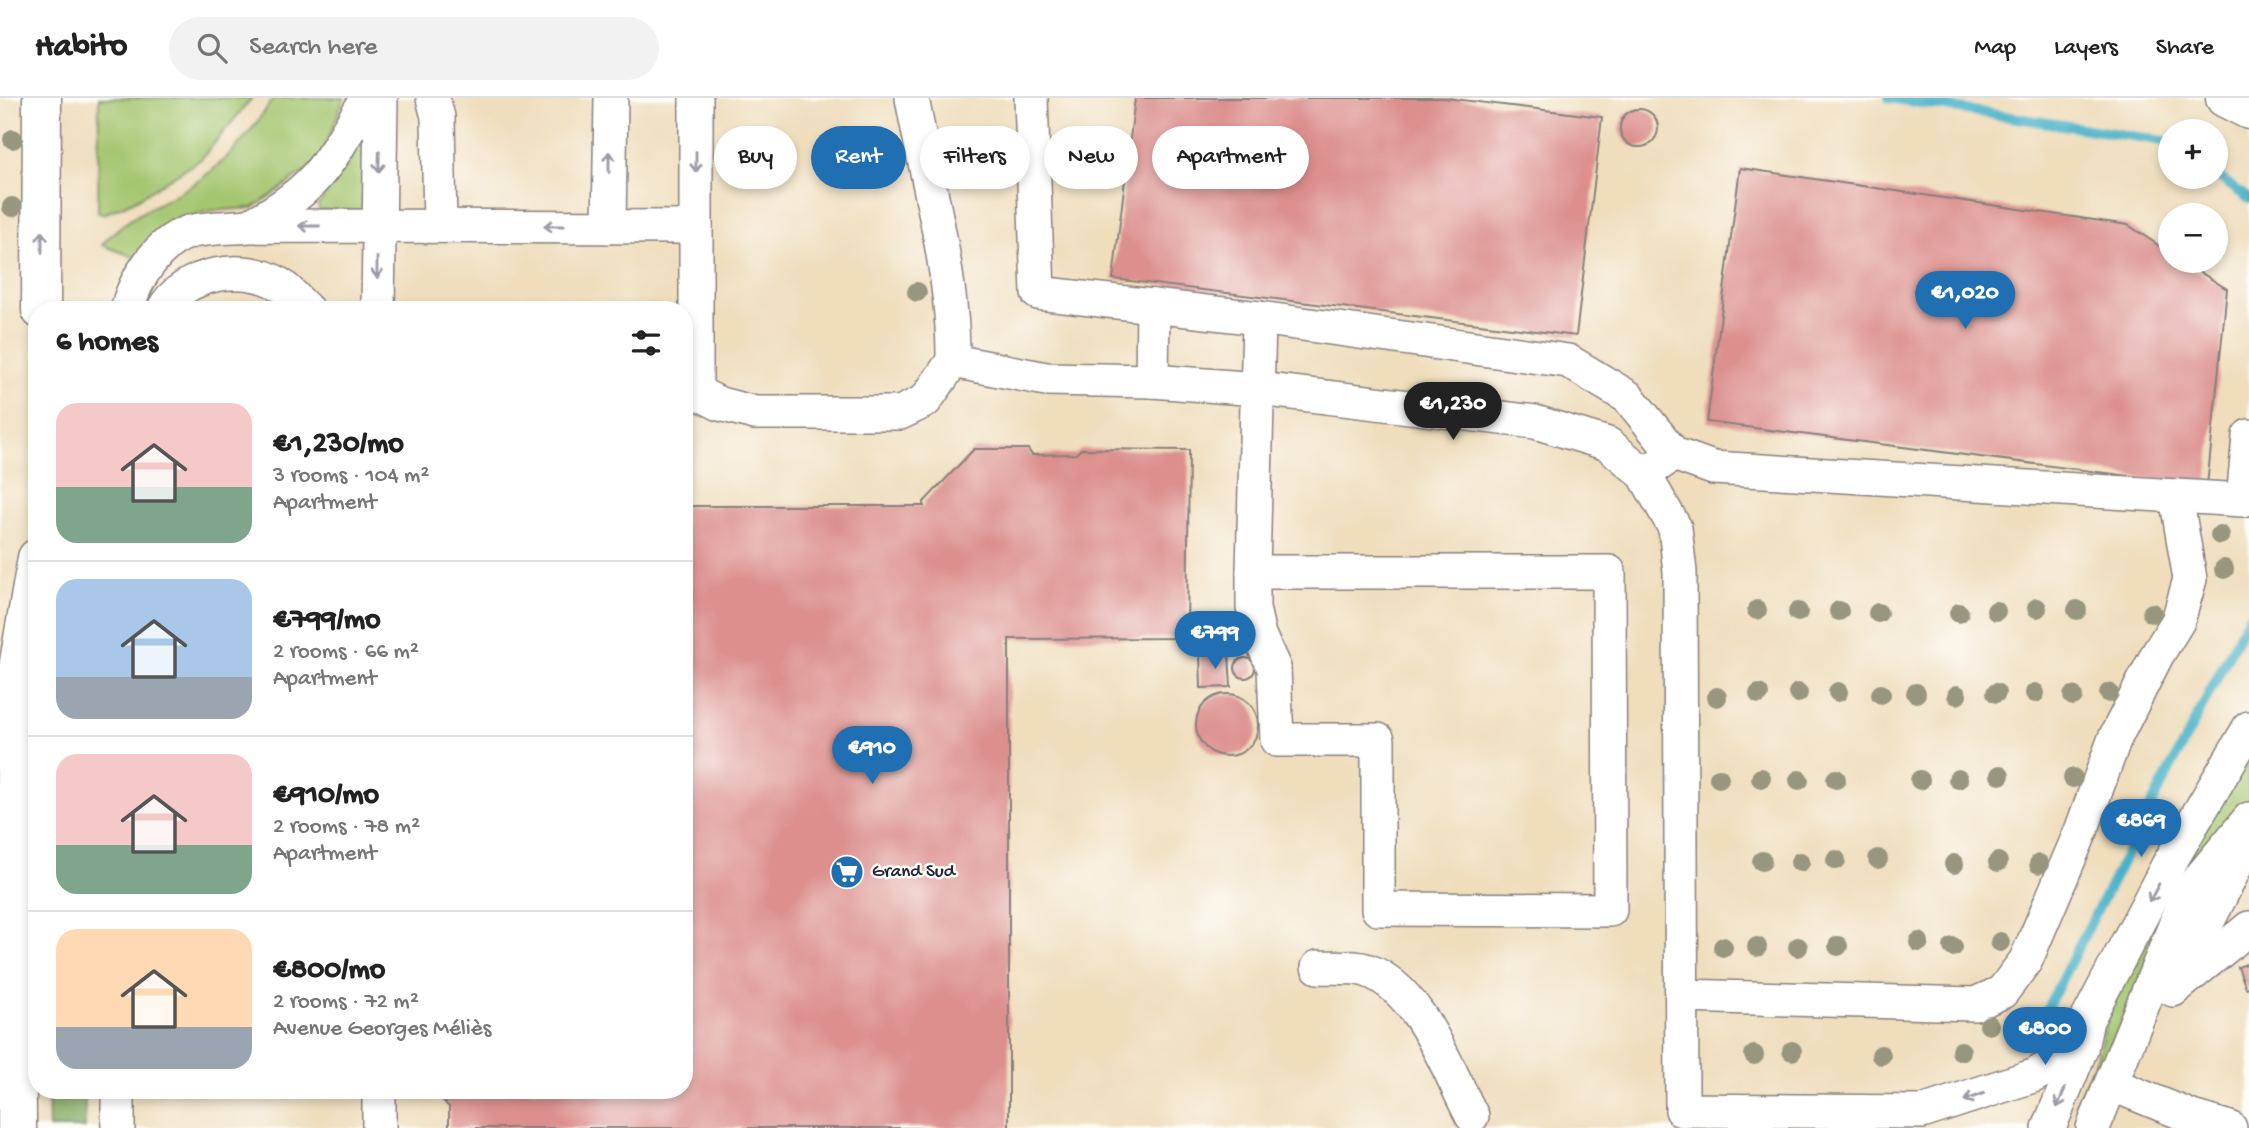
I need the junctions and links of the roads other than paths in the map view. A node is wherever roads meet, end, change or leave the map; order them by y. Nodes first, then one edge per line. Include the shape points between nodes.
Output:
1 (42, 98) edge
2 (367, 98) edge
3 (381, 98) edge
4 (611, 98) edge
5 (696, 98) edge
6 (912, 98) edge
7 (1031, 98) edge
8 (2225, 98) edge
9 (435, 108) edge
10 (2249, 110) edge
11 (249, 226) junction
12 (440, 226) junction
13 (377, 227) junction
14 (609, 227) junction
15 (696, 227) junction
16 (41, 301) edge
17 (129, 301) edge
18 (168, 301) edge
19 (297, 301) edge
20 (378, 301) edge
21 (1153, 306) junction
22 (693, 308) edge
23 (1259, 318) junction
24 (953, 361) junction
25 (1152, 381) junction
26 (1258, 389) junction
27 (693, 391) edge
28 (2249, 436) edge
29 (1674, 454) junction
30 (1644, 474) junction
31 (2176, 496) junction
32 (1253, 572) junction
33 (28, 610) edge
34 (2249, 728) edge
35 (2249, 819) edge
36 (2249, 840) edge
37 (2249, 928) edge
38 (1318, 967) dead end
39 (1682, 996) junction
40 (2139, 1018) junction
41 (2081, 1049) junction
42 (2111, 1084) junction
43 (118, 1099) edge
44 (379, 1099) edge
45 (1472, 1116) dead end
46 (1933, 1120) edge
47 (2189, 1123) edge
48 (17, 1128) edge
49 (118, 1128) edge
50 (379, 1128) edge
51 (2049, 1128) edge
52 (2093, 1128) edge
53 (2230, 1128) edge

16 -> 1 main road
2 - 11 street via 307,190
3 -> 13 street
14 -> 4 street
5 -> 15 street
6 - 24 street via 954,330
7 - 21 street via 1038,293
8 - 10 main road
9 - 12 street
13 -> 11 street
11 - 17 street via 188,232 156,254 131,290
12 - 13 street
14 -> 12 street
13 -> 20 street
14 - 15 street
15 - 22 street
18 - 19 street via 196,282 220,274 255,274 279,284
21 - 23 street
21 - 25 street
23 - 26 street
23 - 29 street via 1568,361 1628,397
24 - 25 street via 1046,379
24 - 27 street via 925,401 900,414 755,414
25 - 26 street
26 - 30 street via 1535,422 1608,444
26 - 32 street
28 - 31 street via 2243,500
29 - 30 street
29 - 31 street via 1713,468
30 - 39 street via 1675,527 1680,572
31 - 39 street via 2190,579 2178,621 2115,738 2026,960 2002,992 1975,1004
32 - 32 street via 1609,572 1610,910 1378,909 1378,740 1277,740 1274,668 1253,608
33 - 48 main road via 15,685
34 -> 41 street via 2118,960 2087,1020
35 - 40 street via 2194,885
36 - 40 street via 2207,923
37 - 40 street
38 - 45 street via 1365,970 1398,986 1414,1006
39 - 46 street via 1682,1110
40 - 42 street
41 -> 46 street via 2033,1076
41 -> 51 street
42 - 47 street
42 - 52 street
43 - 49 street
44 - 50 street
47 - 53 street

